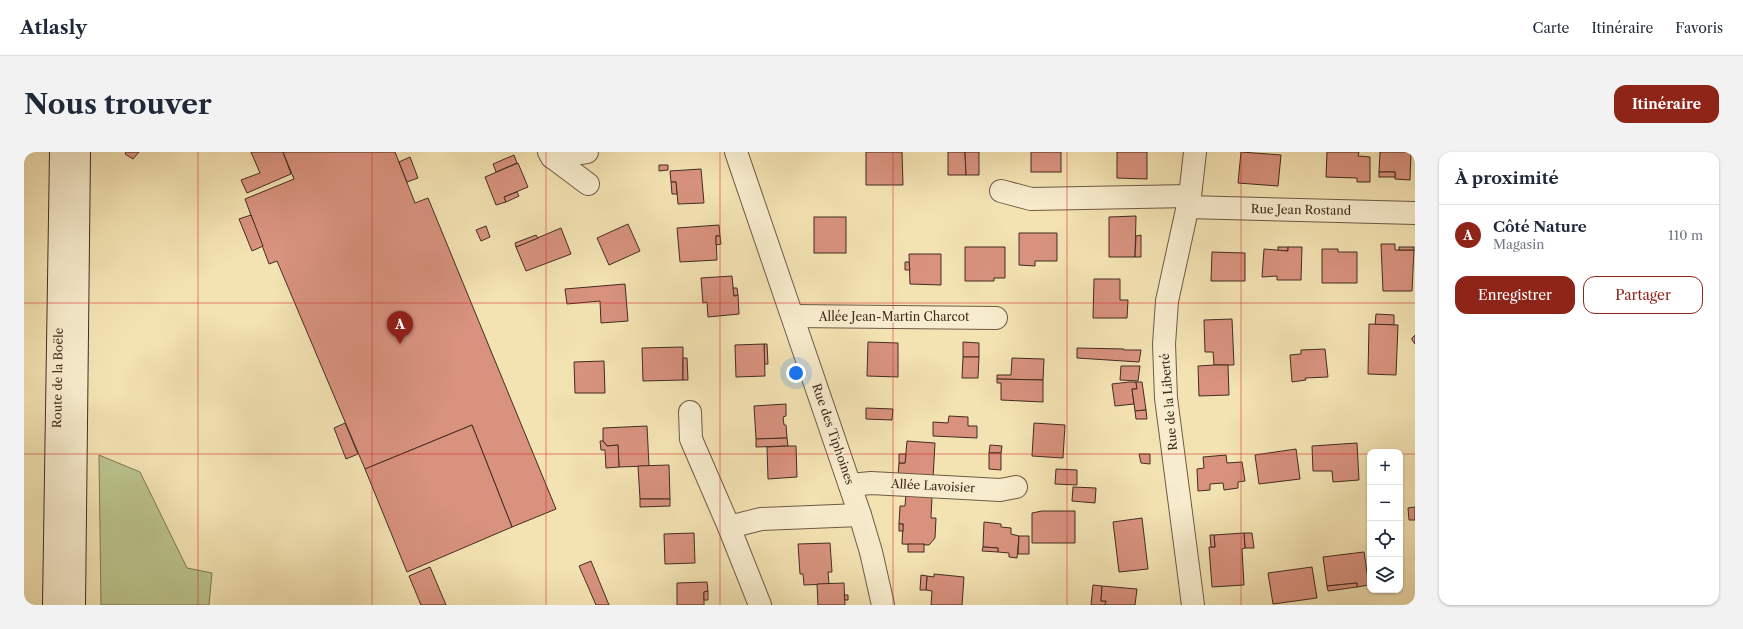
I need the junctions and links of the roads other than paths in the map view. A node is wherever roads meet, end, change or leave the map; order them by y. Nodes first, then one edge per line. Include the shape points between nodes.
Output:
1 (61, 152) edge
2 (79, 152) edge
3 (587, 152) edge
4 (736, 152) edge
5 (1195, 152) edge
6 (551, 155) edge
7 (588, 184) dead end
8 (1001, 191) dead end
9 (1188, 202) junction
10 (1415, 213) edge
11 (792, 316) junction
12 (996, 318) dead end
13 (690, 412) dead end
14 (850, 485) junction
15 (1016, 487) dead end
16 (860, 515) junction
17 (729, 527) junction
18 (54, 605) edge
19 (74, 605) edge
20 (760, 605) edge
21 (883, 605) edge
22 (1193, 605) edge

1 - 18 street, Route de la Boële
2 - 19 street, Route de la Boële
3 - 6 street
4 - 11 street, Rue des Tiphoines
5 - 9 street, Rue de la Liberté
6 - 7 street
8 - 9 street, Rue Jean Rostand via 1031,199
9 - 10 street, Rue Jean Rostand
9 - 22 street, Rue de la Liberté via 1167,301 1164,344 1166,398
11 - 12 street, Allée Jean-Martin Charcot
11 - 14 street, Rue des Tiphoines
13 - 17 street via 690,439
14 - 15 street, Allée Lavoisier via 872,483 1000,490
14 - 16 street, Rue des Tiphoines
16 - 17 street via 761,519
16 - 21 street, Rue des Tiphoines
17 - 20 street

